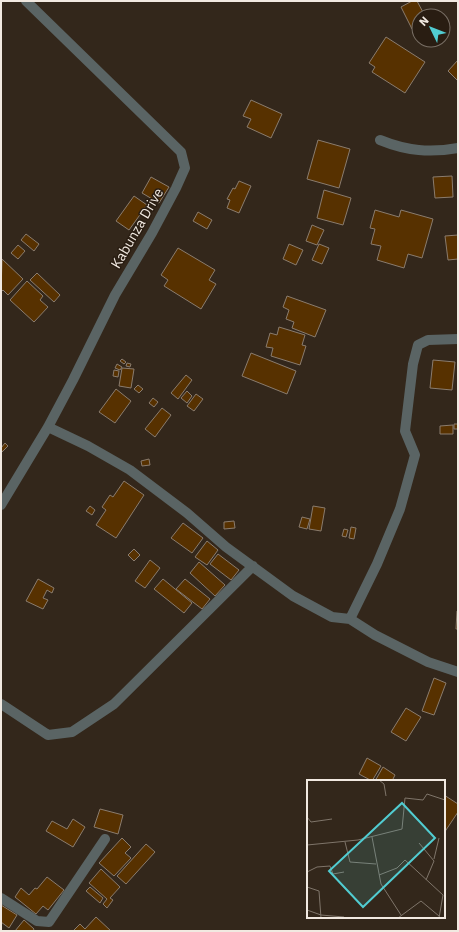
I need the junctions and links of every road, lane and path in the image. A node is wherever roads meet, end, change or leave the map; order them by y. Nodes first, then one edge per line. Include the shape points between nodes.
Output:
1 (26, 1) edge
2 (380, 140) dead end
3 (458, 148) edge
4 (458, 339) edge
5 (48, 427) junction
6 (1, 506) edge
7 (253, 566) junction
8 (350, 619) junction
9 (458, 672) edge
10 (1, 704) edge
11 (105, 839) dead end
12 (1, 898) edge

1 - 5 street, Kabunza Drive via 181,152 185,168 152,233 114,294 74,380
2 - 3 street via 416,151
4 - 8 street via 428,340 418,345 413,364 405,431 415,455 400,508 378,564
5 - 6 street, Kabunza Drive
5 - 7 street via 130,470
7 - 8 street via 293,596 320,611 332,617
7 - 10 street via 114,704 72,732 48,735
8 - 9 street via 428,662
11 - 12 street via 49,922 37,921

